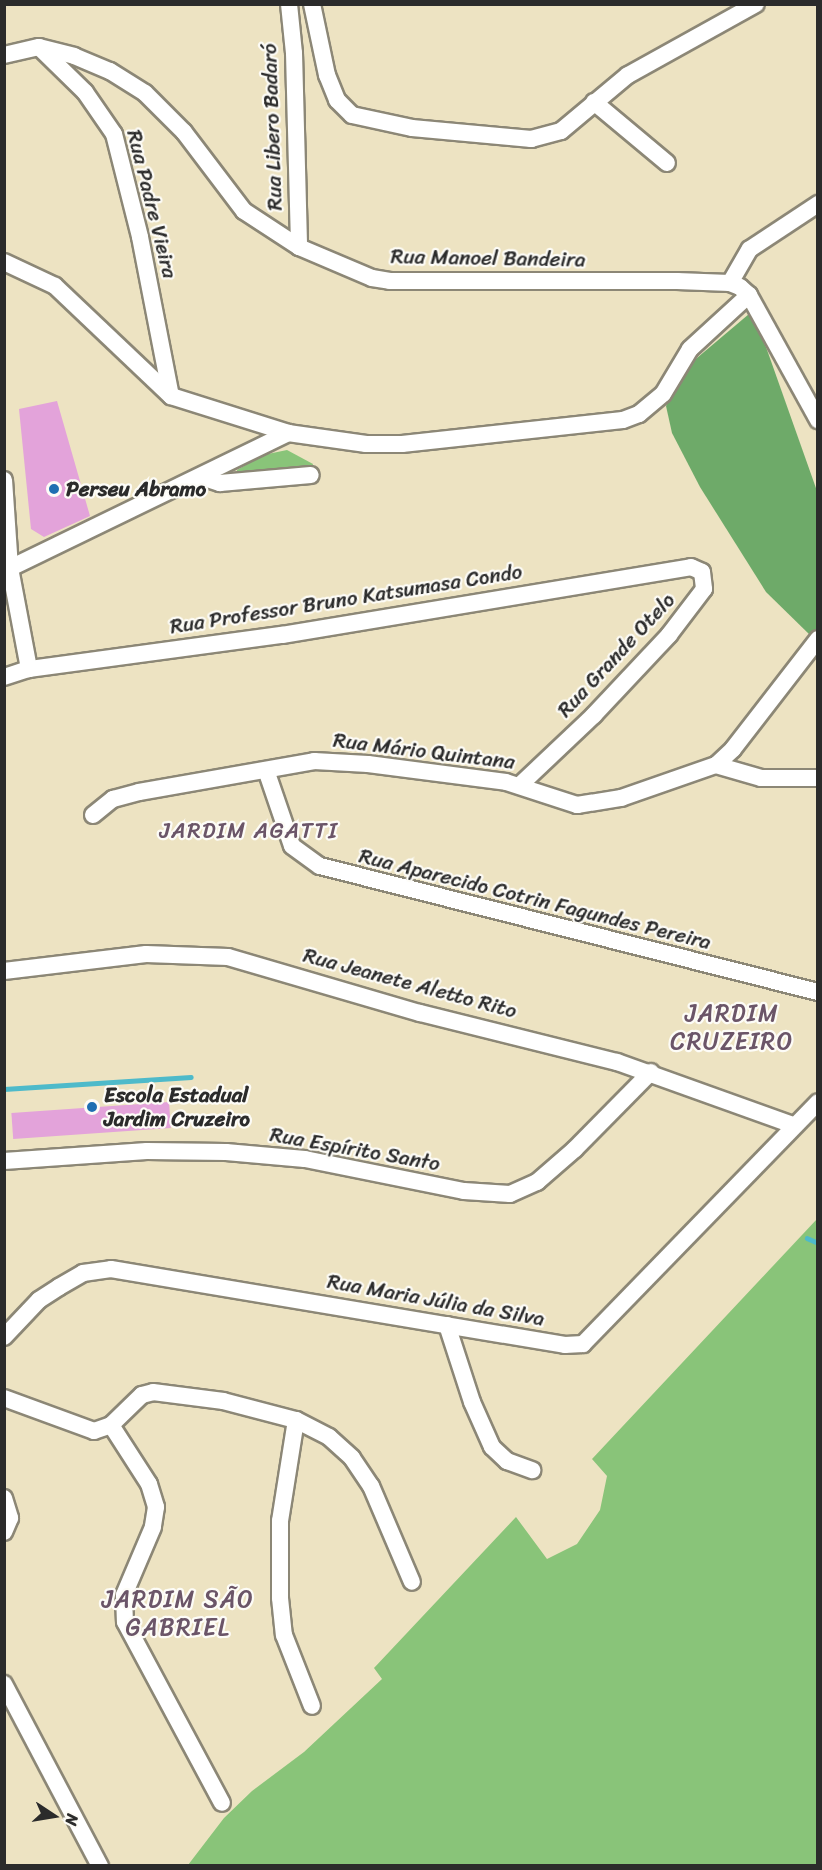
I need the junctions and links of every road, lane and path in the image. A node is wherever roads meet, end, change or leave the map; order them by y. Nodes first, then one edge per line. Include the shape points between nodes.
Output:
1 (289, 4) edge
2 (312, 4) edge
3 (756, 4) edge
4 (39, 47) junction
5 (4, 55) edge
6 (594, 102) junction
7 (668, 163) dead end
8 (818, 204) edge
9 (299, 247) junction
10 (4, 262) edge
11 (730, 283) junction
12 (749, 295) junction
13 (171, 396) junction
14 (818, 420) edge
15 (288, 434) junction
16 (311, 475) dead end
17 (201, 477) junction
18 (4, 480) edge
19 (7, 569) edge
20 (668, 571) joint
21 (818, 639) edge
22 (29, 669) junction
23 (4, 677) edge
24 (716, 765) junction
25 (266, 770) junction
26 (818, 778) edge
27 (520, 785) junction
28 (93, 815) dead end
29 (4, 971) edge
30 (818, 992) edge
31 (651, 1072) junction
32 (818, 1102) edge
33 (793, 1125) junction
34 (4, 1161) edge
35 (447, 1325) junction
36 (4, 1336) edge
37 (4, 1398) edge
38 (296, 1420) junction
39 (111, 1425) junction
40 (532, 1470) dead end
41 (4, 1498) edge
42 (4, 1532) edge
43 (412, 1582) dead end
44 (4, 1684) edge
45 (312, 1706) dead end
46 (222, 1803) dead end
47 (100, 1866) edge

1 - 9 street, Rua Libero Badaró
2 - 6 street via 327,75 337,100 352,115 412,128 531,139 561,131
3 - 6 street via 628,75
4 - 5 street, Rua Manoel Bandeira
4 - 9 street, Rua Manoel Bandeira via 110,71 145,93 184,132 244,211
4 - 13 street, Rua Padre Vieira via 85,92 114,134 140,237
6 - 7 street
8 - 11 street via 750,249
9 - 11 street, Rua Manoel Bandeira via 348,270 390,281
10 - 13 street via 55,286
11 - 12 street
12 - 14 street
12 - 15 street via 690,349 652,407 623,420 402,444 366,444
13 - 15 street
15 - 17 street
16 - 17 street via 220,483
17 - 19 street
18 - 19 street
19 - 22 street
20 - 22 street, Rua Professor Bruno Katsumasa Condo via 317,629
20 - 27 street, Rua Grande Otelo via 691,567 702,572 704,589 669,635 594,715
21 - 24 street via 733,749
22 - 23 street, Rua Professor Bruno Katsumasa Condo
24 - 26 street via 761,778
24 - 27 street, Rua Mário Quintana via 591,805 567,804
25 - 27 street, Rua Mário Quintana via 335,761
25 - 28 street, Rua Mário Quintana via 139,792 113,799
25 - 30 street, Rua Aparecido Cotrin Fagundes Pereira via 292,846 320,866
29 - 31 street, Rua Jeanete Aletto Rito via 124,956 228,957 420,1013
31 - 33 street, Rua Jeanete Aletto Rito
31 - 34 street, Rua Espírito Santo via 537,1182 510,1194 493,1196 305,1159 226,1152 147,1151
32 - 33 street, Rua Maria Júlia da Silva
33 - 35 street, Rua Maria Júlia da Silva via 590,1340 565,1345
35 - 36 street, Rua Maria Júlia da Silva via 154,1274 96,1269 39,1300
35 - 40 street via 472,1402 492,1447 507,1461
37 - 39 street via 94,1431
38 - 39 street via 223,1401 153,1392 142,1395
38 - 43 street via 328,1437 352,1458 371,1486
38 - 45 street via 280,1521 280,1598 287,1644
39 - 46 street via 149,1484 156,1507 153,1527 124,1595 125,1622
41 - 42 street via 10,1518
44 - 47 street

